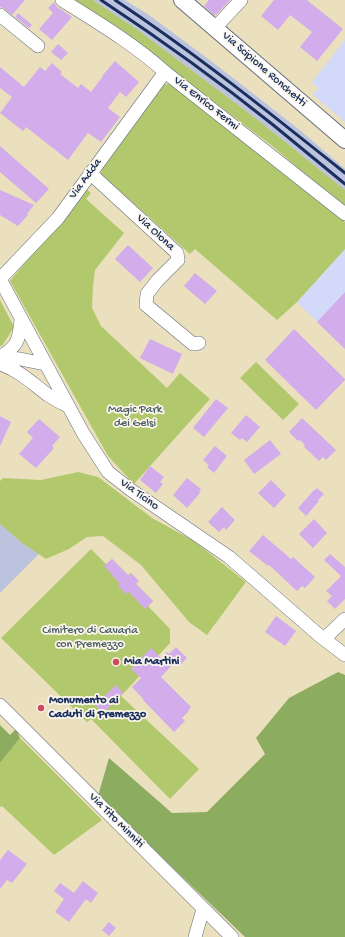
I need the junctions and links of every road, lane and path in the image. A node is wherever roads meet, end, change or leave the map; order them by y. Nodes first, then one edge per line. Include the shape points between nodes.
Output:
1 (62, 0) edge
2 (182, 0) edge
3 (241, 0) edge
4 (0, 15) edge
5 (215, 28) junction
6 (38, 46) dead end
7 (165, 72) junction
8 (345, 140) edge
9 (90, 173) junction
10 (345, 214) edge
11 (0, 279) edge
12 (21, 320) junction
13 (199, 343) dead end
14 (0, 357) edge
15 (0, 364) edge
16 (45, 364) junction
17 (21, 374) junction
18 (52, 377) junction
19 (68, 407) junction
20 (345, 619) edge
21 (324, 639) junction
22 (345, 655) edge
23 (0, 705) edge
24 (203, 909) junction
25 (194, 937) edge
26 (232, 937) edge

1 - 7 street, Via Enrico Fermi via 150,58
2 - 5 main road, Via Scipione Ronchetti
3 - 5 street
4 - 6 street
5 - 8 main road, Via Scipione Ronchetti
7 - 9 street, Via Adda
7 - 10 street, Via Enrico Fermi
9 - 11 street, Via Adda via 58,218
9 - 13 street, Via Olona via 177,253 178,260 157,280 147,294 146,305 193,344
11 - 12 street, Via Ticino
12 - 14 street via 14,347
12 - 16 street, Via Ticino
14 - 16 street
15 - 17 street
16 - 18 street, Via Ticino
17 - 18 street
17 - 19 street
18 - 19 street, Via Ticino
19 - 21 street, Via Ticino via 108,472 229,557
20 - 21 street
21 - 22 street, Via Ticino
23 - 24 street, Via Tito Minniti
24 - 25 street
24 - 26 street, Via Tito Minniti

